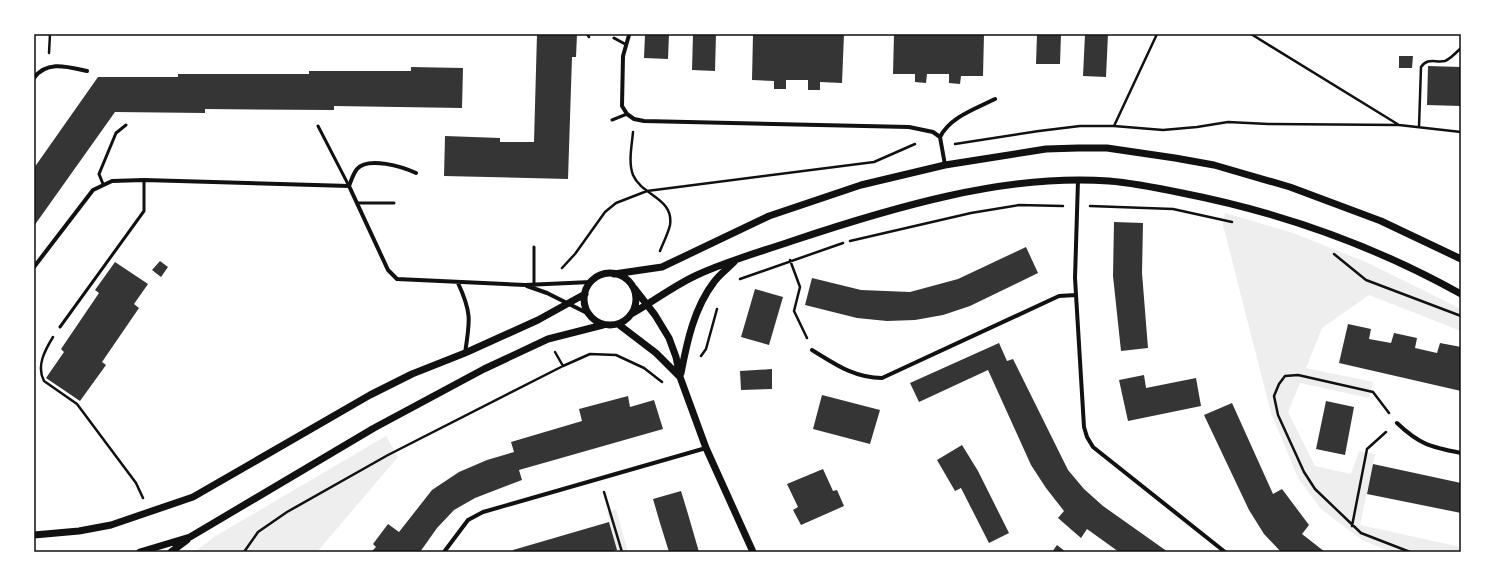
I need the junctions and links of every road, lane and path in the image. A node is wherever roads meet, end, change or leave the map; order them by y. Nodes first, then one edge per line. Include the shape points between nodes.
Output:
1 (50, 34) edge
2 (1157, 34) edge
3 (1251, 34) edge
4 (629, 35) edge
5 (614, 38) dead end
6 (626, 44) junction
7 (1461, 48) edge
8 (46, 67) junction
9 (87, 71) dead end
10 (34, 78) edge
11 (995, 99) dead end
12 (627, 114) junction
13 (634, 119) junction
14 (612, 120) dead end
15 (126, 125) dead end
16 (1399, 125) junction
17 (318, 126) dead end
18 (1114, 126) junction
19 (1419, 127) junction
20 (1461, 132) edge
21 (940, 137) junction
22 (942, 146) junction
23 (945, 165) junction
24 (416, 173) dead end
25 (144, 180) junction
26 (1078, 180) junction
27 (103, 184) junction
28 (349, 186) junction
29 (647, 191) junction
30 (357, 203) junction
31 (394, 203) dead end
32 (1077, 206) junction
33 (1239, 224) dead end
34 (784, 244) junction
35 (534, 246) dead end
36 (1328, 251) dead end
37 (659, 254) dead end
38 (736, 259) junction
39 (1461, 259) edge
40 (790, 261) junction
41 (34, 267) edge
42 (534, 270) junction
43 (614, 274) junction
44 (591, 282) junction
45 (732, 282) dead end
46 (458, 283) junction
47 (525, 285) junction
48 (534, 285) junction
49 (634, 288) junction
50 (585, 294) junction
51 (1461, 294) edge
52 (1076, 295) junction
53 (568, 303) junction
54 (719, 303) dead end
55 (647, 305) junction
56 (633, 313) junction
57 (589, 314) junction
58 (1461, 316) edge
59 (603, 324) junction
60 (618, 324) junction
61 (60, 327) joint
62 (554, 350) dead end
63 (812, 350) joint
64 (465, 353) junction
65 (699, 359) dead end
66 (563, 366) junction
67 (680, 377) junction
68 (666, 382) dead end
69 (1397, 423) junction
70 (706, 448) junction
71 (1461, 453) edge
72 (600, 478) junction
73 (143, 501) dead end
74 (1352, 526) junction
75 (34, 535) edge
76 (190, 537) junction
77 (140, 552) edge
78 (171, 552) edge
79 (244, 552) edge
80 (444, 552) edge
81 (622, 552) edge
82 (753, 552) edge
83 (1225, 552) edge
84 (1410, 552) edge

1 - 8 path
2 - 18 path
3 - 16 path
4 - 6 street
5 - 6 lane
6 - 12 street via 623,56 622,106
7 - 19 path via 1445,60 1429,60 1421,67
8 - 9 street via 61,66
8 - 10 street
11 - 21 street via 958,118 944,129
12 - 13 street
12 - 14 lane
13 - 21 street via 910,127 933,132
13 - 29 path via 633,175
15 - 27 lane via 116,133 99,174
16 - 18 path via 1228,122 1163,130
16 - 19 path
17 - 28 lane
18 - 22 path via 1080,126
19 - 20 path
21 - 22 street
22 - 23 street
22 - 29 path via 918,143 870,163
23 - 39 street via 1046,149 1107,148 1214,165 1336,202 1394,226
23 - 43 street via 861,185 801,204 769,216 662,267
24 - 28 street via 392,164 370,163 356,170
25 - 27 street via 122,179
25 - 28 street
25 - 61 lane via 144,211
26 - 32 street
26 - 34 street via 1020,184 961,194 845,224
26 - 51 street via 1138,184 1211,198 1281,217 1370,250
27 - 41 street via 86,197
28 - 30 street
29 - 37 path via 664,204 670,217 670,226
29 - 42 path via 616,203 605,212 575,254 560,269
30 - 31 lane
30 - 46 street via 396,279
32 - 33 path via 1173,209
32 - 40 path via 1019,205 971,213 850,241
32 - 52 street
34 - 38 street
34 - 40 path
35 - 42 lane
36 - 58 path via 1366,280
38 - 55 street via 696,275
38 - 67 street via 706,293 687,343
40 - 45 path
40 - 63 path via 800,287 794,311
42 - 48 lane
43 - 44 street via 605,274
43 - 49 street via 629,281
44 - 48 street
44 - 50 street
46 - 47 street
46 - 64 street via 470,314
47 - 48 street
47 - 53 street
49 - 55 street
49 - 56 street via 637,296
50 - 53 street
50 - 57 street
52 - 63 street via 1059,296 882,378 848,372
52 - 83 street via 1084,427 1087,437 1093,447
53 - 57 street
53 - 64 street via 538,320
54 - 65 path via 706,349
55 - 56 street
55 - 67 street via 669,338
56 - 60 street
57 - 59 street
59 - 60 street
59 - 76 street via 548,339 484,369 374,428
60 - 67 street via 656,353
61 - 73 path via 42,360 41,375 44,381 77,404 136,482 143,494
62 - 66 path
64 - 75 street via 412,374 370,395 193,497 111,525
66 - 68 path via 590,354 616,355 644,368 659,382
66 - 79 path via 388,455 287,512 258,532
67 - 70 street
69 - 71 street via 1411,437 1422,443
69 - 74 path via 1367,449
69 - 74 path via 1373,392 1298,375 1285,376 1279,384 1274,396 1278,415 1304,472 1315,489
70 - 72 street
70 - 82 street
72 - 80 street via 483,512 468,520
72 - 81 path
74 - 84 path via 1361,533
76 - 77 street
76 - 78 street

